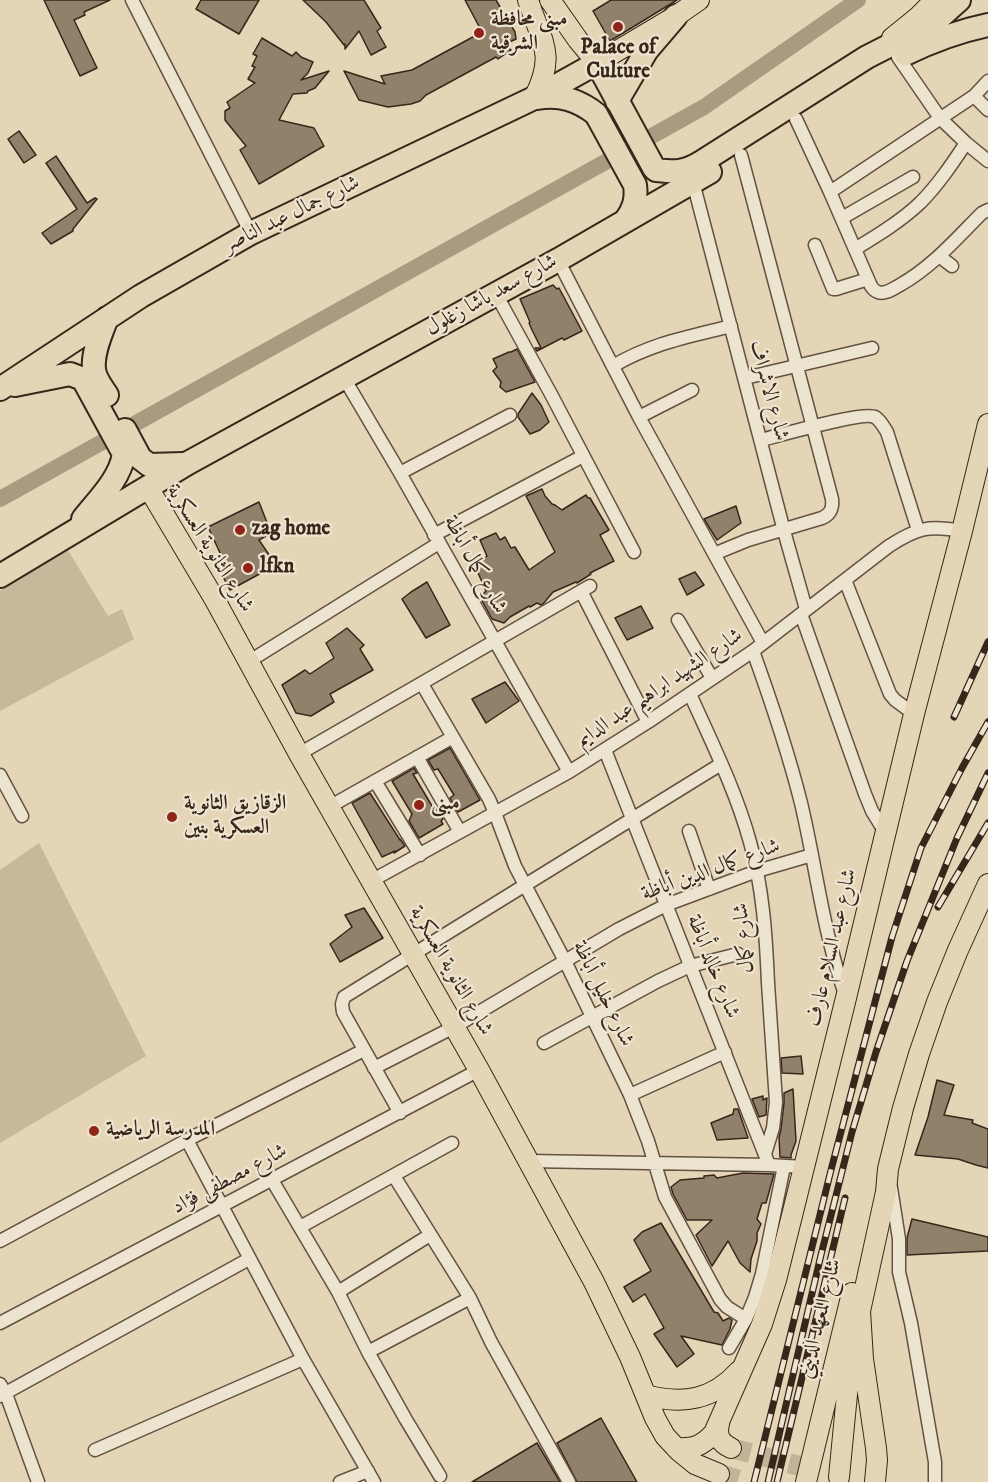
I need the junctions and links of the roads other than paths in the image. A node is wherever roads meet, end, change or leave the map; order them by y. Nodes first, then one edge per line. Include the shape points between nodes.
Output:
1 (132, 0) edge
2 (528, 0) edge
3 (550, 0) edge
4 (699, 0) edge
5 (934, 0) edge
6 (959, 0) edge
7 (676, 16) junction
8 (988, 25) edge
9 (867, 57) junction
10 (898, 57) junction
11 (597, 63) junction
12 (988, 81) edge
13 (974, 96) junction
14 (534, 98) junction
15 (618, 102) junction
16 (988, 110) edge
17 (940, 118) junction
18 (796, 119) junction
19 (966, 143) junction
20 (741, 155) junction
21 (988, 161) edge
22 (655, 169) junction
23 (697, 173) junction
24 (913, 177) dead end
25 (636, 189) junction
26 (830, 192) junction
27 (988, 210) edge
28 (842, 218) junction
29 (626, 220) junction
30 (251, 233) junction
31 (815, 245) dead end
32 (855, 249) junction
33 (939, 256) junction
34 (558, 260) junction
35 (952, 266) dead end
36 (868, 279) junction
37 (833, 289) junction
38 (496, 294) junction
39 (837, 303) dead end
40 (107, 318) junction
41 (731, 326) junction
42 (872, 348) dead end
43 (613, 366) junction
44 (797, 366) junction
45 (88, 376) junction
46 (344, 378) junction
47 (745, 378) junction
48 (1, 388) edge
49 (692, 390) dead end
50 (510, 415) dead end
51 (639, 417) junction
52 (988, 424) edge
53 (813, 426) junction
54 (761, 440) junction
55 (131, 453) junction
56 (583, 456) junction
57 (188, 463) junction
58 (400, 473) junction
59 (136, 493) junction
60 (918, 530) junction
61 (74, 531) junction
62 (784, 531) junction
63 (962, 531) junction
64 (437, 539) junction
65 (634, 552) dead end
66 (714, 554) junction
67 (0, 576) edge
68 (845, 580) junction
69 (804, 612) junction
70 (678, 620) dead end
71 (495, 642) junction
72 (758, 647) junction
73 (248, 662) junction
74 (712, 678) junction
75 (422, 684) junction
76 (690, 694) junction
77 (914, 714) junction
78 (648, 722) junction
79 (453, 737) junction
80 (605, 750) junction
81 (299, 754) junction
82 (417, 757) junction
83 (722, 764) junction
84 (569, 772) junction
85 (0, 775) edge
86 (375, 781) junction
87 (329, 807) junction
88 (495, 813) junction
89 (22, 816) dead end
90 (632, 819) junction
91 (689, 831) dead end
92 (460, 832) junction
93 (885, 832) junction
94 (420, 855) junction
95 (812, 855) junction
96 (757, 871) junction
97 (371, 881) junction
98 (988, 884) edge
99 (525, 885) junction
100 (709, 888) junction
101 (666, 905) junction
102 (413, 954) junction
103 (738, 954) dead end
104 (565, 961) junction
105 (690, 966) junction
106 (846, 998) junction
107 (591, 1016) junction
108 (454, 1027) junction
109 (544, 1043) dead end
110 (364, 1050) junction
111 (724, 1052) junction
112 (374, 1068) junction
113 (479, 1070) junction
114 (630, 1095) junction
115 (400, 1113) junction
116 (187, 1140) junction
117 (452, 1143) dead end
118 (767, 1159) junction
119 (528, 1161) junction
120 (654, 1163) junction
121 (784, 1166) junction
122 (804, 1167) junction
123 (888, 1169) junction
124 (394, 1176) junction
125 (272, 1180) junction
126 (222, 1206) junction
127 (300, 1227) junction
128 (430, 1236) junction
129 (0, 1241) edge
130 (249, 1258) junction
131 (338, 1292) junction
132 (470, 1298) junction
133 (860, 1311) junction
134 (746, 1319) junction
135 (0, 1323) edge
136 (729, 1348) dead end
137 (368, 1352) junction
138 (303, 1359) junction
139 (743, 1366) junction
140 (2, 1391) edge
141 (646, 1395) junction
142 (719, 1424) junction
143 (676, 1448) junction
144 (731, 1448) dead end
145 (95, 1450) dead end
146 (719, 1474) tunnel mouth
147 (371, 1476) edge
148 (440, 1476) dead end
149 (811, 1476) edge
150 (846, 1479) edge
151 (38, 1482) edge
152 (340, 1482) edge
153 (569, 1482) edge
154 (875, 1482) edge
155 (935, 1482) edge

1 - 30 street
2 - 14 main road via 546,60
3 - 11 main road
4 - 7 main road
5 - 9 main road
6 - 9 highway, شارع سعد باشا زغلول via 926,27
7 - 11 main road
7 - 15 highway via 647,50
8 - 10 highway, شارع سعد باشا زغلول via 938,39
9 - 23 highway, شارع سعد باشا زغلول
10 - 17 street
10 - 18 highway, شارع سعد باشا زغلول
11 - 14 highway, شارع جمال عبد الناصر
11 - 15 highway
12 - 13 street
13 - 16 street
13 - 17 street
14 - 25 highway via 574,100 596,114
14 - 30 highway, شارع جمال عبد الناصر
15 - 22 highway
17 - 19 street
17 - 26 street
18 - 20 highway, شارع سعد باشا زغلول
18 - 26 street
19 - 21 street
19 - 32 street via 919,204
20 - 23 highway, شارع سعد باشا زغلول
20 - 44 street
22 - 23 highway via 690,169
22 - 25 highway
23 - 29 highway, شارع سعد باشا زغلول
23 - 41 street, شارع الاشراف
24 - 28 street
25 - 29 highway via 635,203
26 - 28 street
27 - 33 street
28 - 32 street
29 - 34 highway, شارع سعد باشا زغلول
30 - 40 highway, شارع جمال عبد الناصر
31 - 37 street
32 - 36 street
33 - 35 street
33 - 36 street via 909,280 883,293 874,290
34 - 38 highway, شارع سعد باشا زغلول
34 - 43 street
36 - 37 street
37 - 39 street
38 - 46 highway, شارع سعد باشا زغلول
38 - 56 street
40 - 45 highway
40 - 48 highway, شارع جمال عبد الناصر
41 - 43 street via 664,343
41 - 47 street, شارع الاشراف
42 - 44 street
43 - 51 street
44 - 47 street
44 - 53 street
45 - 48 highway via 70,374
45 - 55 highway
46 - 57 highway, شارع سعد باشا زغلول
46 - 58 street, شارع كمال أباظة
47 - 54 street, شارع الاشراف
49 - 51 street
50 - 58 street
51 - 66 street
52 - 63 main road, شارع عبد السلام عارف
53 - 54 street
53 - 60 street via 875,417 887,432
53 - 62 street via 832,499 831,511 825,517
54 - 62 street, شارع الاشراف
55 - 57 highway via 149,465
55 - 61 highway
56 - 64 street
56 - 65 street
57 - 59 highway, شارع سعد باشا زغلول
58 - 64 street, شارع كمال أباظة
59 - 61 highway, شارع سعد باشا زغلول
59 - 73 main road, شارع الثانوية العسكرية via 147,491 154,496
60 - 63 street, شارع الشهيد ابراهيم عبد الدايم
60 - 68 street, شارع الشهيد ابراهيم عبد الدايم via 889,546
61 - 67 highway, شارع سعد باشا زغلول
62 - 66 street
62 - 69 street, شارع الاشراف
63 - 77 main road, شارع عبد السلام عارف
64 - 71 street, شارع كمال أباظة
64 - 73 street
66 - 72 street
68 - 69 street, شارع الشهيد ابراهيم عبد الدايم
68 - 77 street via 890,694
69 - 72 street, شارع الشهيد ابراهيم عبد الدايم
69 - 93 street, شارع الاشراف via 865,794
70 - 74 street
71 - 75 street
71 - 78 street via 585,589
71 - 84 street, شارع كمال أباظة
72 - 74 street, شارع الشهيد ابراهيم عبد الدايم
72 - 95 street
73 - 81 main road, شارع الثانوية العسكرية
74 - 76 street, شارع الشهيد ابراهيم عبد الدايم
75 - 79 street, شارع خليل أباظة
75 - 81 street
76 - 78 street, شارع الشهيد ابراهيم عبد الدايم
76 - 83 street, شارع كمال
77 - 93 main road, شارع عبد السلام عارف
78 - 80 street, شارع الشهيد ابراهيم عبد الدايم
79 - 82 street
79 - 88 street, شارع خليل أباظة
80 - 84 street, شارع الشهيد ابراهيم عبد الدايم
80 - 90 street, شارع خالد أباظة
81 - 87 main road, شارع الثانوية العسكرية
82 - 86 street
82 - 92 street
83 - 90 street
83 - 96 street, شارع كمال
84 - 88 street, شارع الشهيد ابراهيم عبد الدايم
85 - 89 street
86 - 87 street
86 - 94 street
87 - 97 main road, شارع الثانوية العسكرية
88 - 92 street, شارع الشهيد ابراهيم عبد الدايم
88 - 99 street, شارع خليل أباظة
90 - 99 street
90 - 101 street, شارع خالد أباظة
91 - 100 street
92 - 94 street, شارع الشهيد ابراهيم عبد الدايم
93 - 106 main road, شارع عبد السلام عارف
94 - 97 street, شارع الشهيد ابراهيم عبد الدايم
95 - 96 street, شارع كمال الدين أباظة
95 - 106 street
96 - 100 street, شارع كمال الدين أباظة
96 - 118 street, شارع كمال via 776,1102
97 - 102 main road, شارع الثانوية العسكرية
98 - 123 main road, شارع المعهد الديني via 937,1002
99 - 102 street
99 - 104 street, شارع خليل أباظة
100 - 101 street, شارع كمال الدين أباظة
101 - 104 street, شارع كمال الدين أباظة
101 - 105 street, شارع خالد أباظة
102 - 108 main road, شارع الثانوية العسكرية
102 - 110 street via 344,997 343,1012
103 - 105 street
104 - 107 street, شارع خليل أباظة
104 - 108 street, شارع كمال الدين أباظة
105 - 107 street
105 - 111 street, شارع خالد أباظة
106 - 122 main road, شارع عبد السلام عارف
107 - 109 street
107 - 114 street, شارع خليل أباظة
108 - 112 street, شارع كمال الدين أباظة
108 - 113 main road, شارع الثانوية العسكرية
110 - 112 street
110 - 116 street
111 - 114 street
111 - 118 street, شارع خالد أباظة
112 - 115 street
113 - 115 street, شارع مصطفى فؤاد
113 - 119 main road, شارع الثانوية العسكرية
114 - 120 street, شارع خليل أباظة
115 - 125 street, شارع مصطفى فؤاد
116 - 126 street
116 - 129 street
117 - 124 street
118 - 120 street
118 - 121 street
119 - 120 street
119 - 141 main road, شارع الثانوية العسكرية via 594,1282
120 - 134 street, شارع خليل أباظة via 665,1197 720,1299
121 - 122 street
121 - 134 street via 762,1274
122 - 139 main road, شارع عبد السلام عارف via 777,1280
123 - 133 main road, شارع المعهد الديني
123 - 149 main road, شارع المعهد الديني via 877,1191
123 - 155 street via 899,1239 899,1272 935,1462
124 - 127 street
124 - 128 street
125 - 126 street, شارع مصطفى فؤاد
125 - 127 street
126 - 130 street
126 - 135 street, شارع مصطفى فؤاد
127 - 131 street
128 - 131 street
128 - 132 street
130 - 138 street
130 - 140 street
131 - 137 street
132 - 137 street
132 - 153 street
133 - 150 main road via 852,1357
133 - 154 main road, شارع المعهد الديني via 877,1460
134 - 136 street
137 - 148 street
138 - 145 street
138 - 147 street
139 - 141 main road via 731,1380 700,1397 664,1400
139 - 142 main road, شارع عبد السلام عارف
140 - 151 street
141 - 143 main road, شارع الثانوية العسكرية via 665,1436
142 - 143 main road, شارع عبد السلام عارف via 707,1441 687,1449
142 - 144 main road via 720,1438
143 - 146 main road, شارع الثانوية العسكرية via 695,1464
147 - 152 street
149 - 150 main road

